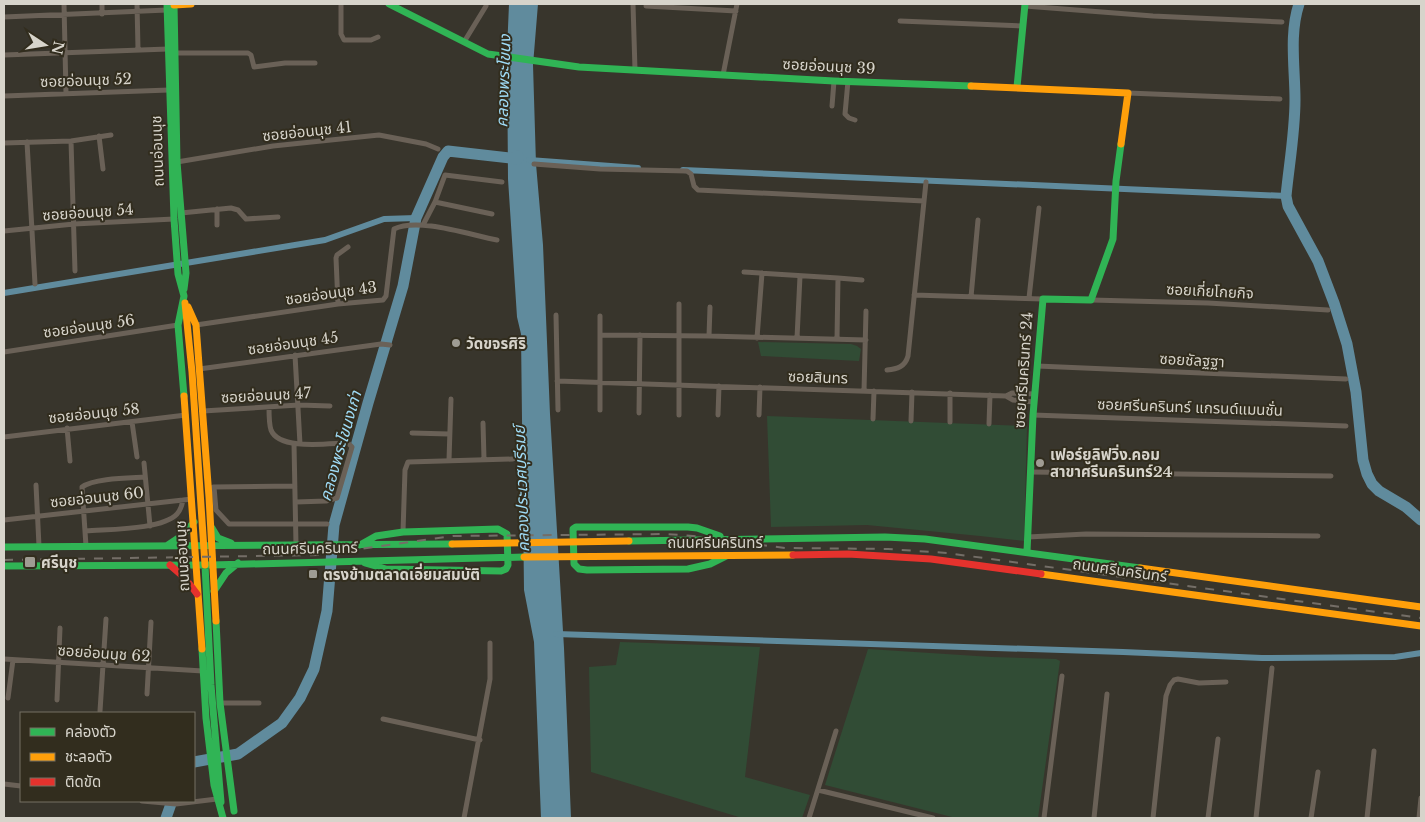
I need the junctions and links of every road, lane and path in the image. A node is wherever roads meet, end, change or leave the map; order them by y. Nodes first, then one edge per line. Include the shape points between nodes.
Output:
1 (64, 4) edge
2 (102, 4) edge
3 (137, 4) edge
4 (190, 4) edge
5 (341, 4) edge
6 (389, 4) edge
7 (633, 4) edge
8 (737, 4) edge
9 (1025, 5) edge
10 (170, 6) edge
11 (486, 6) dead end
12 (646, 6) dead end
13 (137, 11) junction
14 (736, 11) junction
15 (102, 14) junction
16 (64, 15) junction
17 (4, 17) edge
18 (900, 21) dead end
19 (1282, 22) dead end
20 (1022, 26) junction
21 (378, 37) dead end
22 (464, 42) junction
23 (138, 49) junction
24 (168, 49) junction
25 (65, 53) junction
26 (175, 53) junction
27 (4, 55) edge
28 (315, 63) dead end
29 (635, 70) junction
30 (722, 75) junction
31 (848, 80) junction
32 (834, 81) junction
33 (1017, 87) junction
34 (172, 90) junction
35 (1128, 93) junction
36 (66, 94) junction
37 (4, 96) edge
38 (1280, 99) dead end
39 (832, 106) dead end
40 (855, 120) dead end
41 (111, 135) dead end
42 (99, 136) junction
43 (71, 141) junction
44 (4, 142) edge
45 (27, 142) junction
46 (438, 149) dead end
47 (178, 162) junction
48 (534, 164) dead end
49 (103, 168) dead end
50 (502, 182) dead end
51 (926, 182) dead end
52 (924, 201) junction
53 (435, 202) junction
54 (1038, 208) dead end
55 (217, 210) junction
56 (492, 214) dead end
57 (179, 217) junction
58 (278, 217) dead end
59 (978, 220) dead end
60 (74, 224) junction
61 (217, 225) dead end
62 (423, 225) junction
63 (32, 228) junction
64 (4, 231) edge
65 (496, 240) dead end
66 (348, 247) dead end
67 (75, 271) dead end
68 (744, 272) dead end
69 (762, 273) junction
70 (800, 276) junction
71 (838, 278) junction
72 (862, 280) dead end
73 (35, 284) dead end
74 (914, 295) junction
75 (184, 296) junction
76 (971, 297) junction
77 (1029, 298) junction
78 (1043, 299) junction
79 (1091, 300) junction
80 (338, 304) junction
81 (679, 304) dead end
82 (710, 306) dead end
83 (1328, 310) dead end
84 (866, 311) dead end
85 (556, 315) dead end
86 (600, 316) dead end
87 (178, 325) junction
88 (196, 326) junction
89 (601, 335) junction
90 (640, 336) junction
91 (679, 336) junction
92 (709, 336) junction
93 (757, 338) junction
94 (797, 338) junction
95 (837, 339) junction
96 (866, 340) junction
97 (386, 344) dead end
98 (4, 352) edge
99 (295, 355) junction
100 (1037, 366) junction
101 (200, 369) junction
102 (887, 370) dead end
103 (1346, 380) dead end
104 (557, 381) junction
105 (600, 382) junction
106 (639, 383) junction
107 (679, 384) junction
108 (720, 386) junction
109 (760, 387) junction
110 (864, 391) junction
111 (874, 391) junction
112 (912, 392) junction
113 (950, 393) junction
114 (990, 395) junction
115 (1034, 398) junction
116 (451, 400) dead end
117 (299, 405) junction
118 (330, 406) dead end
119 (269, 407) junction
120 (558, 410) dead end
121 (600, 410) dead end
122 (203, 411) junction
123 (639, 413) dead end
124 (186, 414) junction
125 (1033, 414) junction
126 (679, 415) dead end
127 (759, 415) dead end
128 (718, 416) dead end
129 (873, 419) dead end
130 (911, 421) dead end
131 (132, 422) junction
132 (950, 422) dead end
133 (483, 423) dead end
134 (989, 424) dead end
135 (1346, 426) dead end
136 (67, 428) junction
137 (412, 433) dead end
138 (449, 434) junction
139 (4, 437) edge
140 (297, 444) junction
141 (137, 457) dead end
142 (484, 459) junction
143 (513, 459) dead end
144 (450, 460) junction
145 (70, 461) dead end
146 (144, 463) dead end
147 (1030, 472) junction
148 (1331, 476) dead end
149 (145, 477) junction
150 (36, 485) dead end
151 (295, 486) junction
152 (211, 487) junction
153 (209, 497) junction
154 (192, 499) junction
155 (183, 500) junction
156 (296, 502) junction
157 (148, 504) junction
158 (84, 511) junction
159 (38, 516) junction
160 (4, 520) edge
161 (194, 522) junction
162 (210, 522) junction
163 (296, 524) junction
164 (327, 524) dead end
165 (150, 526) junction
166 (86, 531) junction
167 (402, 532) junction
168 (1318, 536) dead end
169 (1028, 537) junction
170 (727, 538) junction
171 (296, 545) junction
172 (360, 545) junction
173 (39, 546) junction
174 (86, 546) junction
175 (166, 546) junction
176 (195, 546) junction
177 (211, 546) junction
178 (239, 546) junction
179 (4, 547) edge
180 (1027, 552) junction
181 (728, 555) junction
182 (359, 561) junction
183 (238, 563) junction
184 (170, 565) junction
185 (197, 565) junction
186 (212, 565) junction
187 (4, 566) edge
188 (213, 593) junction
189 (198, 596) junction
190 (1421, 607) edge
191 (200, 618) junction
192 (214, 618) junction
193 (106, 619) dead end
194 (150, 622) dead end
195 (1420, 625) edge
196 (60, 628) dead end
197 (490, 643) dead end
198 (4, 660) edge
199 (13, 660) junction
200 (59, 663) junction
201 (104, 666) junction
202 (1272, 668) dead end
203 (149, 669) junction
204 (203, 671) junction
205 (1062, 676) dead end
206 (1226, 682) dead end
207 (147, 694) dead end
208 (1107, 694) dead end
209 (8, 698) dead end
210 (57, 700) dead end
211 (220, 703) junction
212 (259, 703) dead end
213 (100, 710) dead end
214 (383, 719) dead end
215 (836, 730) dead end
216 (1218, 739) dead end
217 (480, 740) junction
218 (1374, 752) dead end
219 (220, 772) junction
220 (1318, 772) dead end
221 (4, 784) edge
222 (20, 786) edge
223 (818, 790) junction
224 (1421, 798) edge
225 (217, 799) junction
226 (152, 802) edge
227 (192, 802) edge
228 (195, 802) edge
229 (235, 815) edge
230 (223, 816) edge
231 (464, 818) edge
232 (810, 818) edge
233 (933, 818) edge
234 (1044, 818) edge
235 (1094, 818) edge
236 (1153, 818) edge
237 (1208, 818) edge
238 (1256, 818) edge
239 (1312, 818) edge
240 (1367, 818) edge
241 (1419, 818) edge

1 - 16 street
2 - 15 street
3 - 13 street
4 - 10 main road
5 - 21 street via 344,40
6 - 22 main road, ซอยอ่อนนุช 39
7 - 29 street
8 - 14 street
9 - 19 street via 1153,16
9 - 20 main road
10 - 13 street
10 - 24 main road, ถนนอ่อนนุช
10 - 26 main road, ถนนอ่อนนุช
11 - 22 street
12 - 14 street
13 - 15 street
13 - 23 street
14 - 30 street
15 - 16 street
16 - 17 street
16 - 25 street
18 - 20 street
20 - 33 main road
22 - 29 main road, ซอยอ่อนนุช 39 via 488,54 579,67
23 - 24 street
23 - 25 street
24 - 26 main road
24 - 34 main road, ถนนอ่อนนุช
25 - 27 street
25 - 36 street
26 - 28 street via 248,53 254,67
26 - 34 main road, ถนนอ่อนนุช
29 - 30 main road, ซอยอ่อนนุช 39
30 - 32 main road, ซอยอ่อนนุช 39
31 - 32 main road, ซอยอ่อนนุช 39
31 - 33 main road, ซอยอ่อนนุช 39
31 - 40 street via 845,114
32 - 39 street
33 - 35 main road, ซอยอ่อนนุช 39
34 - 36 street, ซอยอ่อนนุช 52
34 - 47 main road, ถนนอ่อนนุช
34 - 57 main road, ถนนอ่อนนุช
35 - 38 street, ซอยอ่อนนุช 39
35 - 79 main road via 1115,190 1113,239
36 - 37 street, ซอยอ่อนนุช 52
41 - 42 street
42 - 43 street
42 - 49 street
43 - 45 street
43 - 60 street
44 - 45 street
45 - 63 street
46 - 47 street, ซอยอ่อนนุช 41 via 379,135 274,146
47 - 57 main road, ถนนอ่อนนุช
48 - 52 street via 600,170 686,171 691,174 698,190
50 - 53 street via 445,175
51 - 52 street
52 - 74 street
53 - 56 street
53 - 62 street
54 - 77 street
55 - 57 street, ซอยอ่อนนุช 54
55 - 58 street, ซอยอ่อนนุช 54 via 238,210 246,219
55 - 61 street
57 - 60 street, ซอยอ่อนนุช 54
57 - 75 main road, ถนนอ่อนนุช
59 - 76 street
60 - 63 street, ซอยอ่อนนุช 54
60 - 67 street
62 - 65 street, ซอยอ่อนนุช 43
62 - 80 street, ซอยอ่อนนุช 43 via 408,224 394,229 385,299
63 - 64 street, ซอยอ่อนนุช 54
63 - 73 street
66 - 80 street via 336,258
68 - 69 street
69 - 70 street
69 - 93 street
70 - 71 street
70 - 94 street
71 - 72 street
71 - 95 street
74 - 76 street
74 - 102 street via 906,362
75 - 87 main road, ถนนอ่อนนุช
75 - 88 main road, ถนนอ่อนนุช
75 - 219 main road, ถนนอ่อนนุช via 204,530 212,701
76 - 77 street
77 - 78 street
78 - 79 main road, ซอยศรีนครินทร์ 24
78 - 100 main road, ซอยศรีนครินทร์ 24
79 - 83 street, ซอยเกี่ยโกยกิจ
80 - 88 street, ซอยอ่อนนุช 43
81 - 91 street
82 - 92 street
84 - 96 street
85 - 104 street
86 - 89 street
87 - 98 street, ซอยอ่อนนุช 56
87 - 124 main road, ถนนอ่อนนุช
88 - 101 main road, ถนนอ่อนนุช
89 - 90 street
89 - 105 street
90 - 91 street
90 - 106 street
91 - 92 street
91 - 107 street
92 - 93 street
93 - 94 street
94 - 95 street
95 - 96 street
96 - 110 street
97 - 99 street, ซอยอ่อนนุช 45
99 - 101 street, ซอยอ่อนนุช 45
99 - 117 street
100 - 103 street, ซอยชัลฐฐา
100 - 115 main road, ซอยศรีนครินทร์ 24
101 - 122 main road, ถนนอ่อนนุช
104 - 105 street, ซอยสินทร
104 - 120 street
105 - 106 street, ซอยสินทร
105 - 121 street
106 - 107 street, ซอยสินทร
106 - 123 street
107 - 108 street, ซอยสินทร
107 - 126 street
108 - 109 street, ซอยสินทร
108 - 128 street
109 - 110 street, ซอยสินทร
109 - 127 street
110 - 111 street, ซอยสินทร
111 - 112 street, ซอยสินทร
111 - 129 street
112 - 113 street, ซอยสินทร
112 - 130 street
113 - 114 street, ซอยสินทร
113 - 132 street
114 - 115 street, ซอยสินทร via 1013,400
114 - 134 street
115 - 125 main road, ซอยศรีนครินทร์ 24
116 - 138 street
117 - 118 street, ซอยอ่อนนุช 47
117 - 119 street, ซอยอ่อนนุช 47
117 - 140 street
119 - 122 street, ซอยอ่อนนุช 47
119 - 140 street via 271,431 278,439
122 - 152 main road, ถนนอ่อนนุช
124 - 131 street, ซอยอ่อนนุช 58
124 - 154 main road, ถนนอ่อนนุช
125 - 135 street, ซอยศรีนครินทร์ แกรนด์แมนชั่น
125 - 147 main road, ซอยศรีนครินทร์ 24
131 - 136 street, ซอยอ่อนนุช 58
131 - 141 street
133 - 142 street
136 - 139 street, ซอยอ่อนนุช 58
136 - 145 street
137 - 138 street
138 - 144 street
140 - 151 street
140 - 156 street via 348,443 352,451 337,498
142 - 143 street
142 - 144 street
144 - 167 street via 410,461 405,465
146 - 149 street
147 - 148 street
147 - 169 main road, ซอยศรีนครินทร์ 24
149 - 157 street
149 - 158 street via 85,484 82,489
150 - 159 street
151 - 152 street
151 - 156 street
152 - 153 main road, ถนนอ่อนนุช
152 - 163 street via 216,510 228,524
153 - 154 main road via 199,504
153 - 162 main road, ถนนอ่อนนุช
154 - 155 street, ซอยอ่อนนุช 60
154 - 161 main road, ถนนอ่อนนุช
155 - 157 street, ซอยอ่อนนุช 60
155 - 165 street via 181,509 173,518
156 - 163 street
157 - 158 street, ซอยอ่อนนุช 60
157 - 165 street
158 - 159 street, ซอยอ่อนนุช 60
158 - 166 street
159 - 160 street, ซอยอ่อนนุช 60
159 - 173 street
161 - 175 main road via 181,538
161 - 176 main road, ถนนอ่อนนุช
162 - 177 main road, ถนนอ่อนนุช
162 - 178 main road via 218,538
163 - 164 street
163 - 171 street
165 - 166 street
166 - 174 street
167 - 172 main road via 374,536
167 - 182 main road via 502,530 507,534 508,565 501,571 386,569
168 - 169 street via 1086,534
169 - 180 main road, ซอยศรีนครินทร์ 24
170 - 172 main road, ถนนศรีนครินทร์
170 - 180 main road, ถนนศรีนครินทร์ via 885,537
170 - 181 main road via 688,527 573,529 574,564 578,569 688,569 710,564
171 - 172 main road, ถนนศรีนครินทร์
171 - 178 main road, ถนนศรีนครินทร์
173 - 174 main road, ถนนศรีนครินทร์
173 - 179 main road, ถนนศรีนครินทร์
174 - 175 main road, ถนนศรีนครินทร์
175 - 176 main road, ถนนศรีนครินทร์
176 - 177 main road, ถนนศรีนครินทร์
176 - 185 main road, ถนนอ่อนนุช
177 - 178 main road, ถนนศรีนครินทร์
177 - 186 main road, ถนนอ่อนนุช
180 - 190 main road, ถนนศรีนครินทร์
181 - 182 main road, ถนนศรีนครินทร์
181 - 195 main road, ถนนศรีนครินทร์ via 848,554 931,559
182 - 183 main road, ถนนศรีนครินทร์
183 - 186 main road, ถนนศรีนครินทร์
183 - 188 main road via 226,573
184 - 185 main road, ถนนศรีนครินทร์
184 - 187 main road, ถนนศรีนครินทร์
184 - 189 main road via 193,586
185 - 186 main road, ถนนศรีนครินทร์
185 - 189 main road, ถนนอ่อนนุช
186 - 188 main road, ถนนอ่อนนุช
188 - 192 main road, ถนนอ่อนนุช
189 - 191 main road, ถนนอ่อนนุช
191 - 192 main road via 206,611
191 - 204 main road, ถนนอ่อนนุช
192 - 211 main road, ถนนอ่อนนุช
193 - 201 street
194 - 203 street
196 - 200 street
197 - 217 street via 490,679
198 - 199 street, ซอยอ่อนนุช 62
199 - 200 street, ซอยอ่อนนุช 62
199 - 209 street
200 - 201 street, ซอยอ่อนนุช 62
200 - 210 street
201 - 203 street, ซอยอ่อนนุช 62
201 - 213 street
202 - 238 street
203 - 204 street, ซอยอ่อนนุช 62
203 - 207 street
204 - 225 main road, ถนนอ่อนนุช
205 - 234 street
206 - 236 street via 1199,683 1178,679 1170,685 1166,696
208 - 235 street
211 - 212 street
211 - 229 main road, ถนนอ่อนนุช
214 - 217 street
215 - 223 street
216 - 237 street
217 - 231 street
218 - 240 street
219 - 229 main road, ถนนอ่อนนุช
219 - 230 main road, ถนนอ่อนนุช
220 - 239 street
221 - 222 street
223 - 232 street
223 - 233 street
224 - 241 street
225 - 228 street
225 - 230 main road, ถนนอ่อนนุช
226 - 227 street

